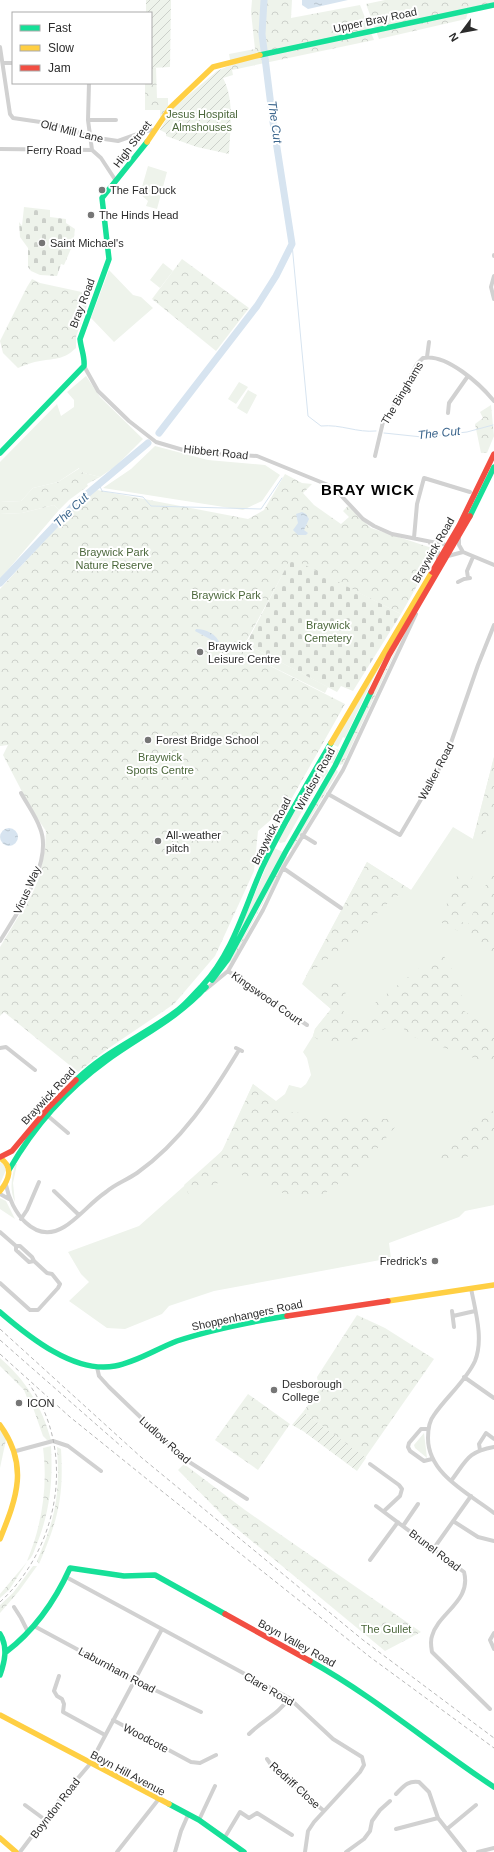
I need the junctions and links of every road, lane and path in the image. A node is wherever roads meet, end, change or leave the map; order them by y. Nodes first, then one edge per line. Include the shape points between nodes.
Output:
1 (494, 6) edge
2 (0, 47) edge
3 (3, 63) junction
4 (12, 63) edge
5 (213, 67) joint
6 (89, 84) edge
7 (88, 120) junction
8 (116, 120) dead end
9 (155, 130) junction
10 (91, 137) junction
11 (0, 149) edge
12 (92, 150) junction
13 (116, 181) junction
14 (494, 276) edge
15 (494, 300) edge
16 (429, 342) dead end
17 (427, 357) junction
18 (84, 366) junction
19 (468, 376) junction
20 (494, 400) edge
21 (442, 406) dead end
22 (448, 407) junction
23 (448, 413) dead end
24 (0, 453) edge
25 (494, 454) edge
26 (375, 456) dead end
27 (494, 467) edge
28 (470, 492) dead end
29 (459, 536) junction
30 (414, 538) junction
31 (430, 543) junction
32 (447, 545) junction
33 (463, 552) junction
34 (447, 556) junction
35 (473, 557) junction
36 (437, 562) junction
37 (494, 565) edge
38 (458, 582) dead end
39 (424, 598) junction
40 (494, 625) edge
41 (21, 793) dead end
42 (328, 794) junction
43 (302, 835) junction
44 (315, 843) dead end
45 (283, 868) junction
46 (341, 908) dead end
47 (0, 941) edge
48 (228, 971) junction
49 (198, 997) junction
50 (307, 1025) dead end
51 (0, 1048) edge
52 (239, 1050) dead end
53 (107, 1061) joint
54 (35, 1070) dead end
55 (48, 1116) junction
56 (68, 1133) dead end
57 (0, 1157) edge
58 (9, 1170) junction
59 (37, 1184) dead end
60 (6, 1185) junction
61 (54, 1191) dead end
62 (0, 1193) edge
63 (9, 1199) junction
64 (79, 1215) junction
65 (21, 1219) junction
66 (0, 1232) edge
67 (0, 1284) edge
68 (494, 1285) edge
69 (471, 1288) junction
70 (452, 1311) dead end
71 (475, 1311) junction
72 (0, 1312) edge
73 (453, 1316) junction
74 (454, 1327) dead end
75 (97, 1367) junction
76 (464, 1377) junction
77 (494, 1398) edge
78 (0, 1425) edge
79 (428, 1429) junction
80 (494, 1439) edge
81 (494, 1447) edge
82 (480, 1450) junction
83 (16, 1451) junction
84 (432, 1459) junction
85 (370, 1464) dead end
86 (101, 1471) dead end
87 (451, 1481) junction
88 (471, 1496) junction
89 (247, 1499) dead end
90 (418, 1504) dead end
91 (376, 1506) dead end
92 (384, 1511) junction
93 (494, 1512) edge
94 (453, 1521) junction
95 (398, 1522) junction
96 (404, 1526) junction
97 (0, 1539) edge
98 (494, 1542) edge
99 (434, 1548) junction
100 (370, 1560) dead end
101 (66, 1577) junction
102 (14, 1607) dead end
103 (34, 1626) junction
104 (162, 1630) junction
105 (28, 1632) junction
106 (494, 1632) edge
107 (0, 1634) edge
108 (494, 1649) edge
109 (6, 1652) junction
110 (0, 1675) edge
111 (59, 1676) dead end
112 (136, 1681) junction
113 (289, 1698) junction
114 (490, 1709) dead end
115 (201, 1712) dead end
116 (0, 1715) edge
117 (113, 1720) junction
118 (250, 1734) dead end
119 (105, 1735) junction
120 (216, 1755) dead end
121 (267, 1759) dead end
122 (90, 1764) junction
123 (215, 1786) dead end
124 (494, 1787) edge
125 (396, 1794) dead end
126 (158, 1800) junction
127 (390, 1801) dead end
128 (25, 1805) dead end
129 (476, 1805) dead end
130 (324, 1811) junction
131 (188, 1815) junction
132 (438, 1818) junction
133 (44, 1819) junction
134 (199, 1820) junction
135 (396, 1829) dead end
136 (447, 1829) junction
137 (292, 1835) dead end
138 (225, 1837) junction
139 (0, 1838) edge
140 (494, 1848) edge
141 (16, 1852) edge
142 (20, 1852) edge
143 (117, 1852) edge
144 (175, 1852) edge
145 (244, 1852) edge
146 (305, 1852) edge
147 (346, 1852) edge
148 (464, 1852) edge
149 (478, 1852) edge

1 - 5 main road, Upper Bray Road
2 - 3 street, Old Mill Lane
3 - 4 street
3 - 10 street, Old Mill Lane via 10,114 13,118 54,124
5 - 9 main road, High Street via 170,108
6 - 7 street
7 - 8 street
7 - 10 street
9 - 10 street, Old Mill Lane via 118,141
9 - 13 main road, High Street via 141,152
10 - 12 street
11 - 12 street, Ferry Road
12 - 13 street, Ferry Road via 101,158
13 - 18 main road, Bray Road via 102,198 109,258 80,339 85,359
14 - 15 street via 491,287
16 - 17 street, The Binghams
17 - 19 street, The Binghams via 450,363
17 - 26 street, The Binghams via 417,364 383,422
18 - 24 main road
18 - 30 street, Hibbert Road via 98,391 129,421 156,442 190,452 256,456 333,487 363,519 392,534
19 - 20 street, The Binghams
19 - 22 street
21 - 22 street
22 - 23 street
25 - 32 main road, Braywick Road via 468,509
27 - 29 main road, Windsor Road
28 - 30 street via 424,478 417,504
29 - 33 street via 459,545
29 - 34 main road, Windsor Road
30 - 31 street, Hibbert Road
31 - 32 street, Hibbert Road
31 - 36 street via 437,547
32 - 36 main road, Braywick Road
33 - 34 street
33 - 35 street
34 - 39 main road, Windsor Road
35 - 37 street
35 - 38 street via 468,571 469,578
36 - 57 main road, Braywick Road via 280,829 239,928 224,957 203,985 179,1008 85,1071 49,1107 12,1151
39 - 42 street, Braywick Road via 356,746
39 - 49 main road, Windsor Road via 389,656 335,766 286,851 247,927 228,959
40 - 42 street, Walker Road via 446,757 400,835
41 - 47 street, Vicus Way via 40,828 43,840 42,854 24,901
42 - 43 street, Braywick Road
43 - 44 street
43 - 45 street, Braywick Road
45 - 46 street
45 - 48 street, Braywick Road via 263,910
48 - 49 street, Braywick Road
48 - 50 street, Kingswood Court
49 - 53 main road, Windsor Road via 163,1026
51 - 54 street via 6,1047
52 - 64 street via 204,1104 180,1134 137,1173 106,1191
53 - 55 main road, Braywick Road via 74,1088
55 - 56 street
55 - 58 main road, Braywick Road via 16,1156
57 - 58 main road via 6,1162
58 - 60 main road, Braywick Road
59 - 65 street
60 - 62 main road
60 - 63 street
61 - 64 street
62 - 63 street
63 - 65 street
64 - 65 street via 64,1227 52,1232 31,1227
66 - 67 street via 29,1262 34,1261 47,1273 52,1274 60,1284 38,1310 30,1310
68 - 69 main road, Shoppenhangers Road
69 - 71 street
69 - 75 main road, Shoppenhangers Road via 276,1317 220,1328 170,1344 132,1362
70 - 73 street
71 - 73 street
71 - 76 street via 478,1343 475,1360
72 - 75 main road, Shoppenhangers Road via 56,1352
73 - 74 street
75 - 89 street, Ludlow Road via 100,1376 109,1387 183,1458
76 - 77 street
76 - 79 street via 433,1416
78 - 83 main road via 10,1435
79 - 84 street via 428,1445
79 - 84 street via 421,1429 408,1447 424,1461
80 - 82 street via 486,1433 479,1444
81 - 82 street
82 - 87 street via 471,1455
83 - 86 street via 53,1441 68,1446
83 - 97 main road via 18,1480
84 - 87 street
85 - 92 street via 402,1489 400,1496
87 - 88 street
88 - 93 street
88 - 94 street
90 - 96 street, Brunel Road
91 - 92 street, Brunel Road
92 - 95 street, Brunel Road
94 - 98 street via 478,1537
94 - 99 street
95 - 96 street, Brunel Road
95 - 100 street
96 - 99 street, Brunel Road
99 - 114 street, Brunel Road via 464,1572 467,1582 463,1592 432,1634 432,1652
101 - 103 main road via 56,1596
101 - 104 street, Clare Road
101 - 124 main road, Boyn Valley Road via 70,1568 124,1576 155,1575 344,1680
102 - 105 street
103 - 105 main road
103 - 112 street, Laburnham Road
104 - 112 street, Boyndon Road
104 - 113 street, Clare Road
105 - 109 main road
106 - 108 street via 490,1640
107 - 109 main road via 5,1642
109 - 110 main road
111 - 119 street via 54,1691 64,1704 61,1711
112 - 115 street, Laburnham Road
112 - 117 street, Boyndon Road
113 - 118 street via 279,1711
113 - 130 street, Clare Road via 332,1739 363,1760 364,1765 360,1772
116 - 122 main road, Boyn Hill Avenue
117 - 119 street, Boyndon Road
117 - 120 street, Woodcote via 180,1753 192,1762 200,1762
119 - 122 street, Boyndon Road
121 - 130 street, Redriff Close
122 - 126 main road, Boyn Hill Avenue
122 - 133 street, Boyndon Road
123 - 134 street
125 - 132 street via 406,1784 419,1782 429,1792
126 - 131 main road, Boyn Hill Avenue
126 - 143 street
127 - 147 street via 372,1821 370,1831 364,1839
128 - 133 street
129 - 136 street
130 - 146 street, Clare Road via 308,1831
131 - 134 main road, Boyn Hill Avenue
131 - 144 street
132 - 135 street
132 - 136 street
133 - 142 street, Boyndon Road
134 - 138 main road, Boyn Hill Avenue
136 - 148 street
137 - 138 street via 257,1813 249,1818 240,1812
138 - 145 main road, Boyn Hill Avenue
139 - 141 main road
140 - 149 street

